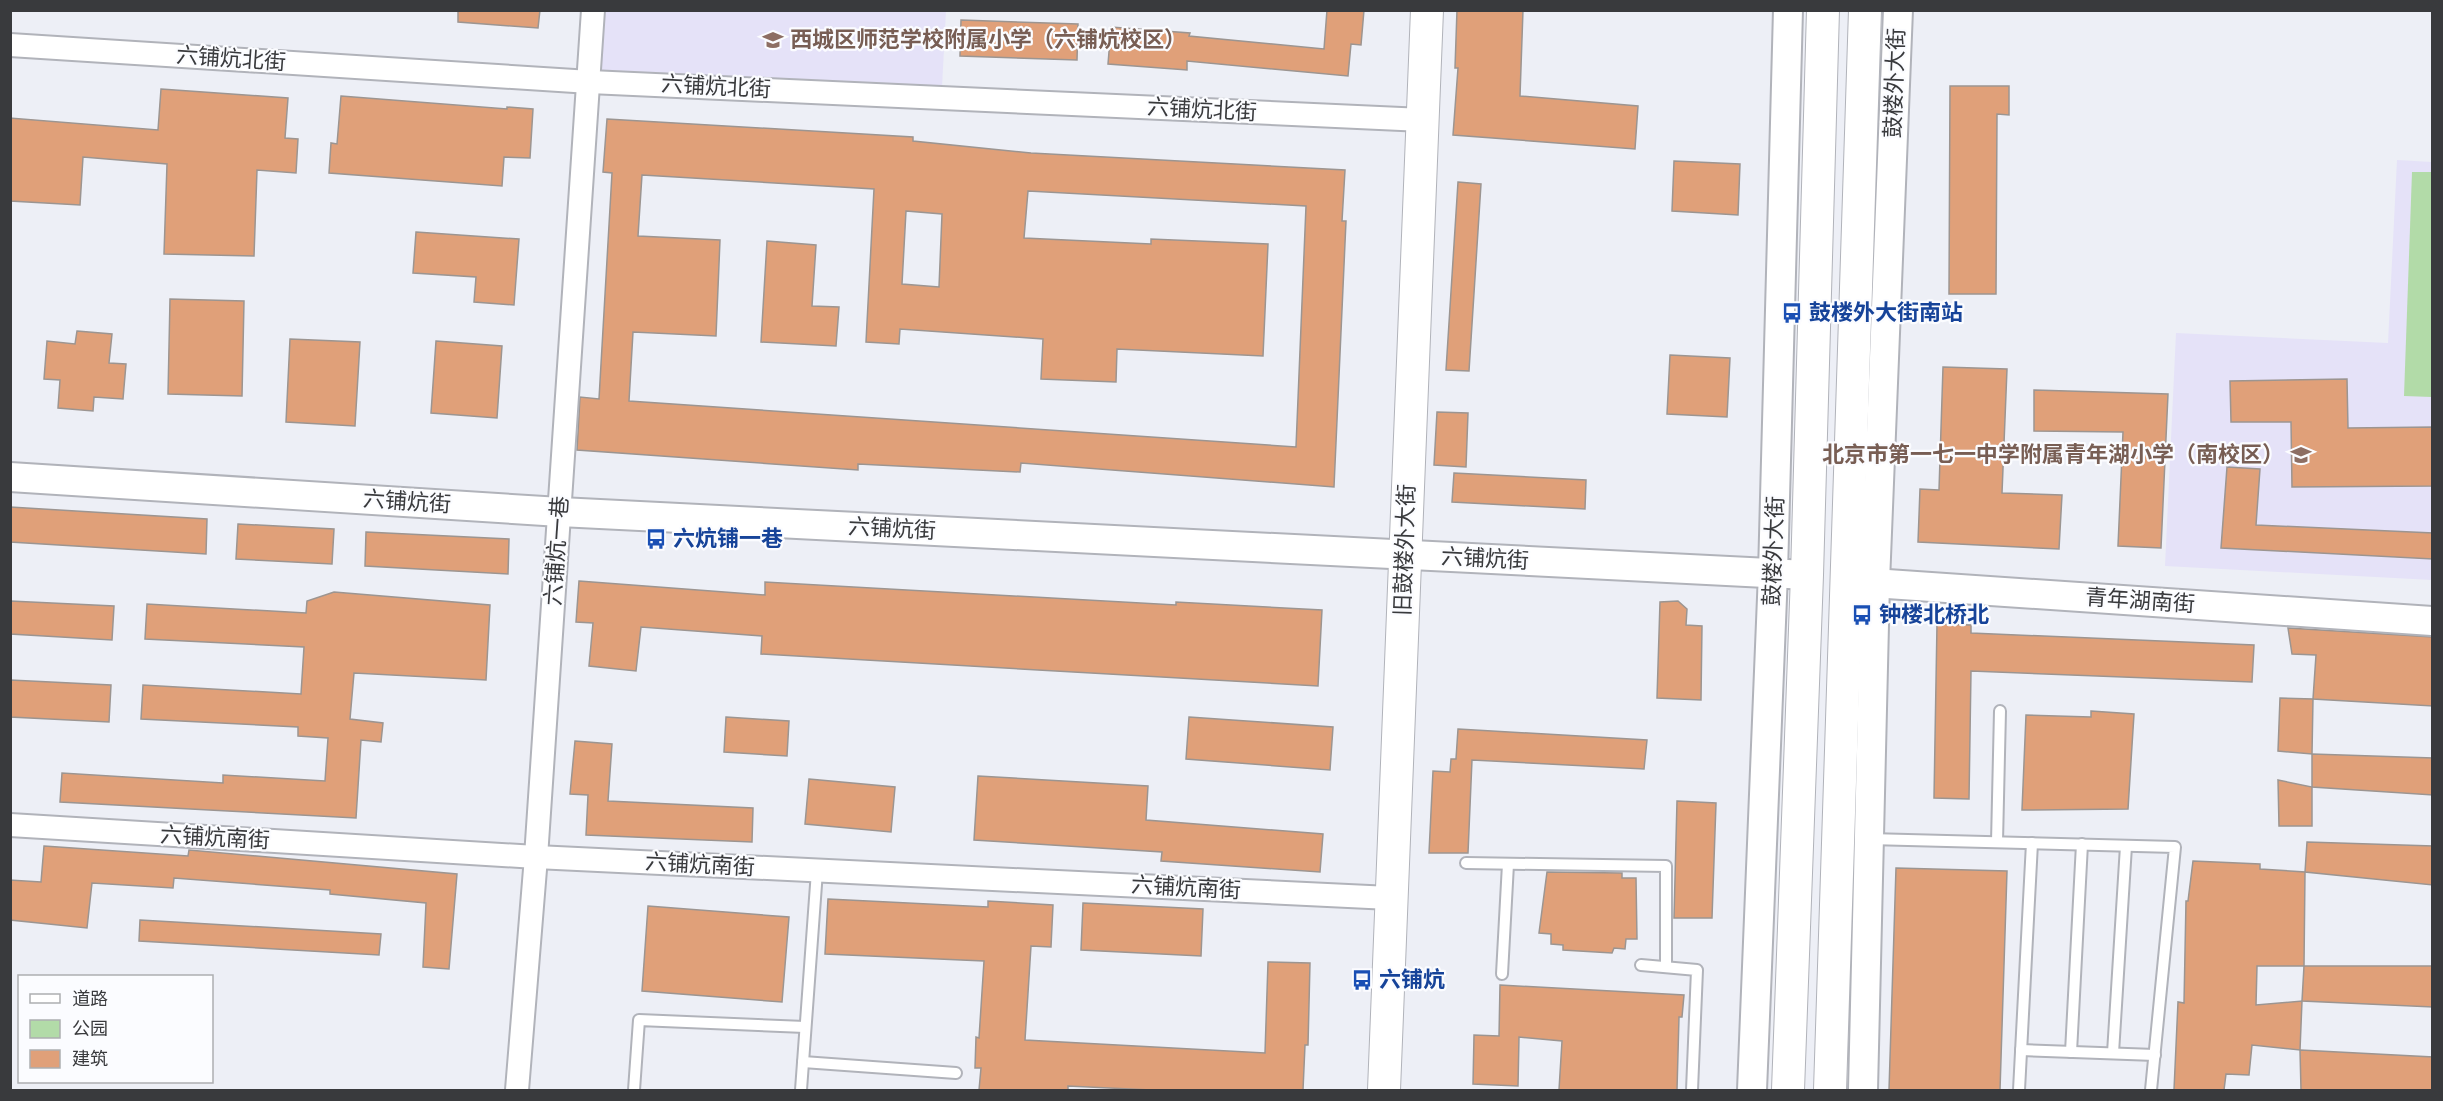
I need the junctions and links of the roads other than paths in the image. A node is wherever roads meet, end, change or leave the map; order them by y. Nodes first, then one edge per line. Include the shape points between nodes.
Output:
1 (593, 10) edge
2 (1427, 10) edge
3 (1788, 10) edge
4 (1823, 10) edge
5 (1865, 10) edge
6 (1898, 10) edge
7 (10, 45) edge
8 (590, 82) junction
9 (1423, 120) junction
10 (10, 477) edge
11 (560, 512) junction
12 (1404, 555) junction
13 (1773, 573) junction
14 (1807, 575) junction
15 (1861, 582) junction
16 (2433, 621) edge
17 (2000, 711) dead end
18 (10, 825) edge
19 (1869, 839) junction
20 (1997, 842) junction
21 (2032, 843) junction
22 (2082, 844) junction
23 (2126, 846) junction
24 (536, 857) junction
25 (1466, 863) dead end
26 (1508, 864) junction
27 (817, 871) junction
28 (1390, 898) junction
29 (1641, 965) dead end
30 (1666, 967) junction
31 (1502, 974) dead end
32 (805, 1027) junction
33 (2021, 1050) junction
34 (2071, 1052) junction
35 (2113, 1053) junction
36 (2155, 1055) junction
37 (803, 1062) junction
38 (956, 1072) dead end
39 (517, 1090) edge
40 (634, 1090) edge
41 (801, 1090) edge
42 (1384, 1090) edge
43 (1692, 1090) edge
44 (1752, 1090) edge
45 (1788, 1090) edge
46 (1830, 1090) edge
47 (1863, 1090) edge
48 (2019, 1090) edge
49 (2151, 1090) edge

1 - 8 street, 六铺炕一巷
2 - 9 main road, 旧鼓楼外大街
3 - 13 street, 鼓楼外大街
4 - 14 main road, 鼓楼外大街
5 - 15 main road, 鼓楼外大街
6 - 15 street, 鼓楼外大街
7 - 8 street, 六铺炕北街
8 - 9 street, 六铺炕北街
8 - 11 street, 六铺炕一巷
9 - 12 main road, 旧鼓楼外大街
10 - 11 street, 六铺炕街
11 - 12 street, 六铺炕街
11 - 24 street, 六铺炕一巷
12 - 13 street, 六铺炕街
12 - 28 main road, 旧鼓楼外大街
13 - 14 street, 六铺炕街
13 - 44 street, 鼓楼外大街
14 - 45 main road, 鼓楼外大街
15 - 16 street, 青年湖南街
15 - 19 street, 鼓楼外大街
15 - 46 main road, 鼓楼外大街
17 - 20 lane
18 - 24 street, 六铺炕南街
19 - 20 lane
19 - 47 street, 鼓楼外大街
20 - 21 lane
21 - 22 lane
21 - 33 lane
22 - 23 lane
22 - 34 lane
23 - 35 lane
23 - 36 lane via 2175,847
24 - 27 street, 六铺炕南街
24 - 39 street, 六铺炕一巷
25 - 26 lane
26 - 30 lane via 1666,866
26 - 31 lane
27 - 28 street, 六铺炕南街
27 - 32 lane
28 - 42 main road, 旧鼓楼外大街
29 - 30 lane
30 - 43 lane via 1697,970
32 - 37 lane
32 - 40 lane via 639,1020
33 - 34 lane
33 - 48 lane
34 - 35 lane
35 - 36 lane
36 - 49 lane
37 - 38 lane
37 - 41 lane

